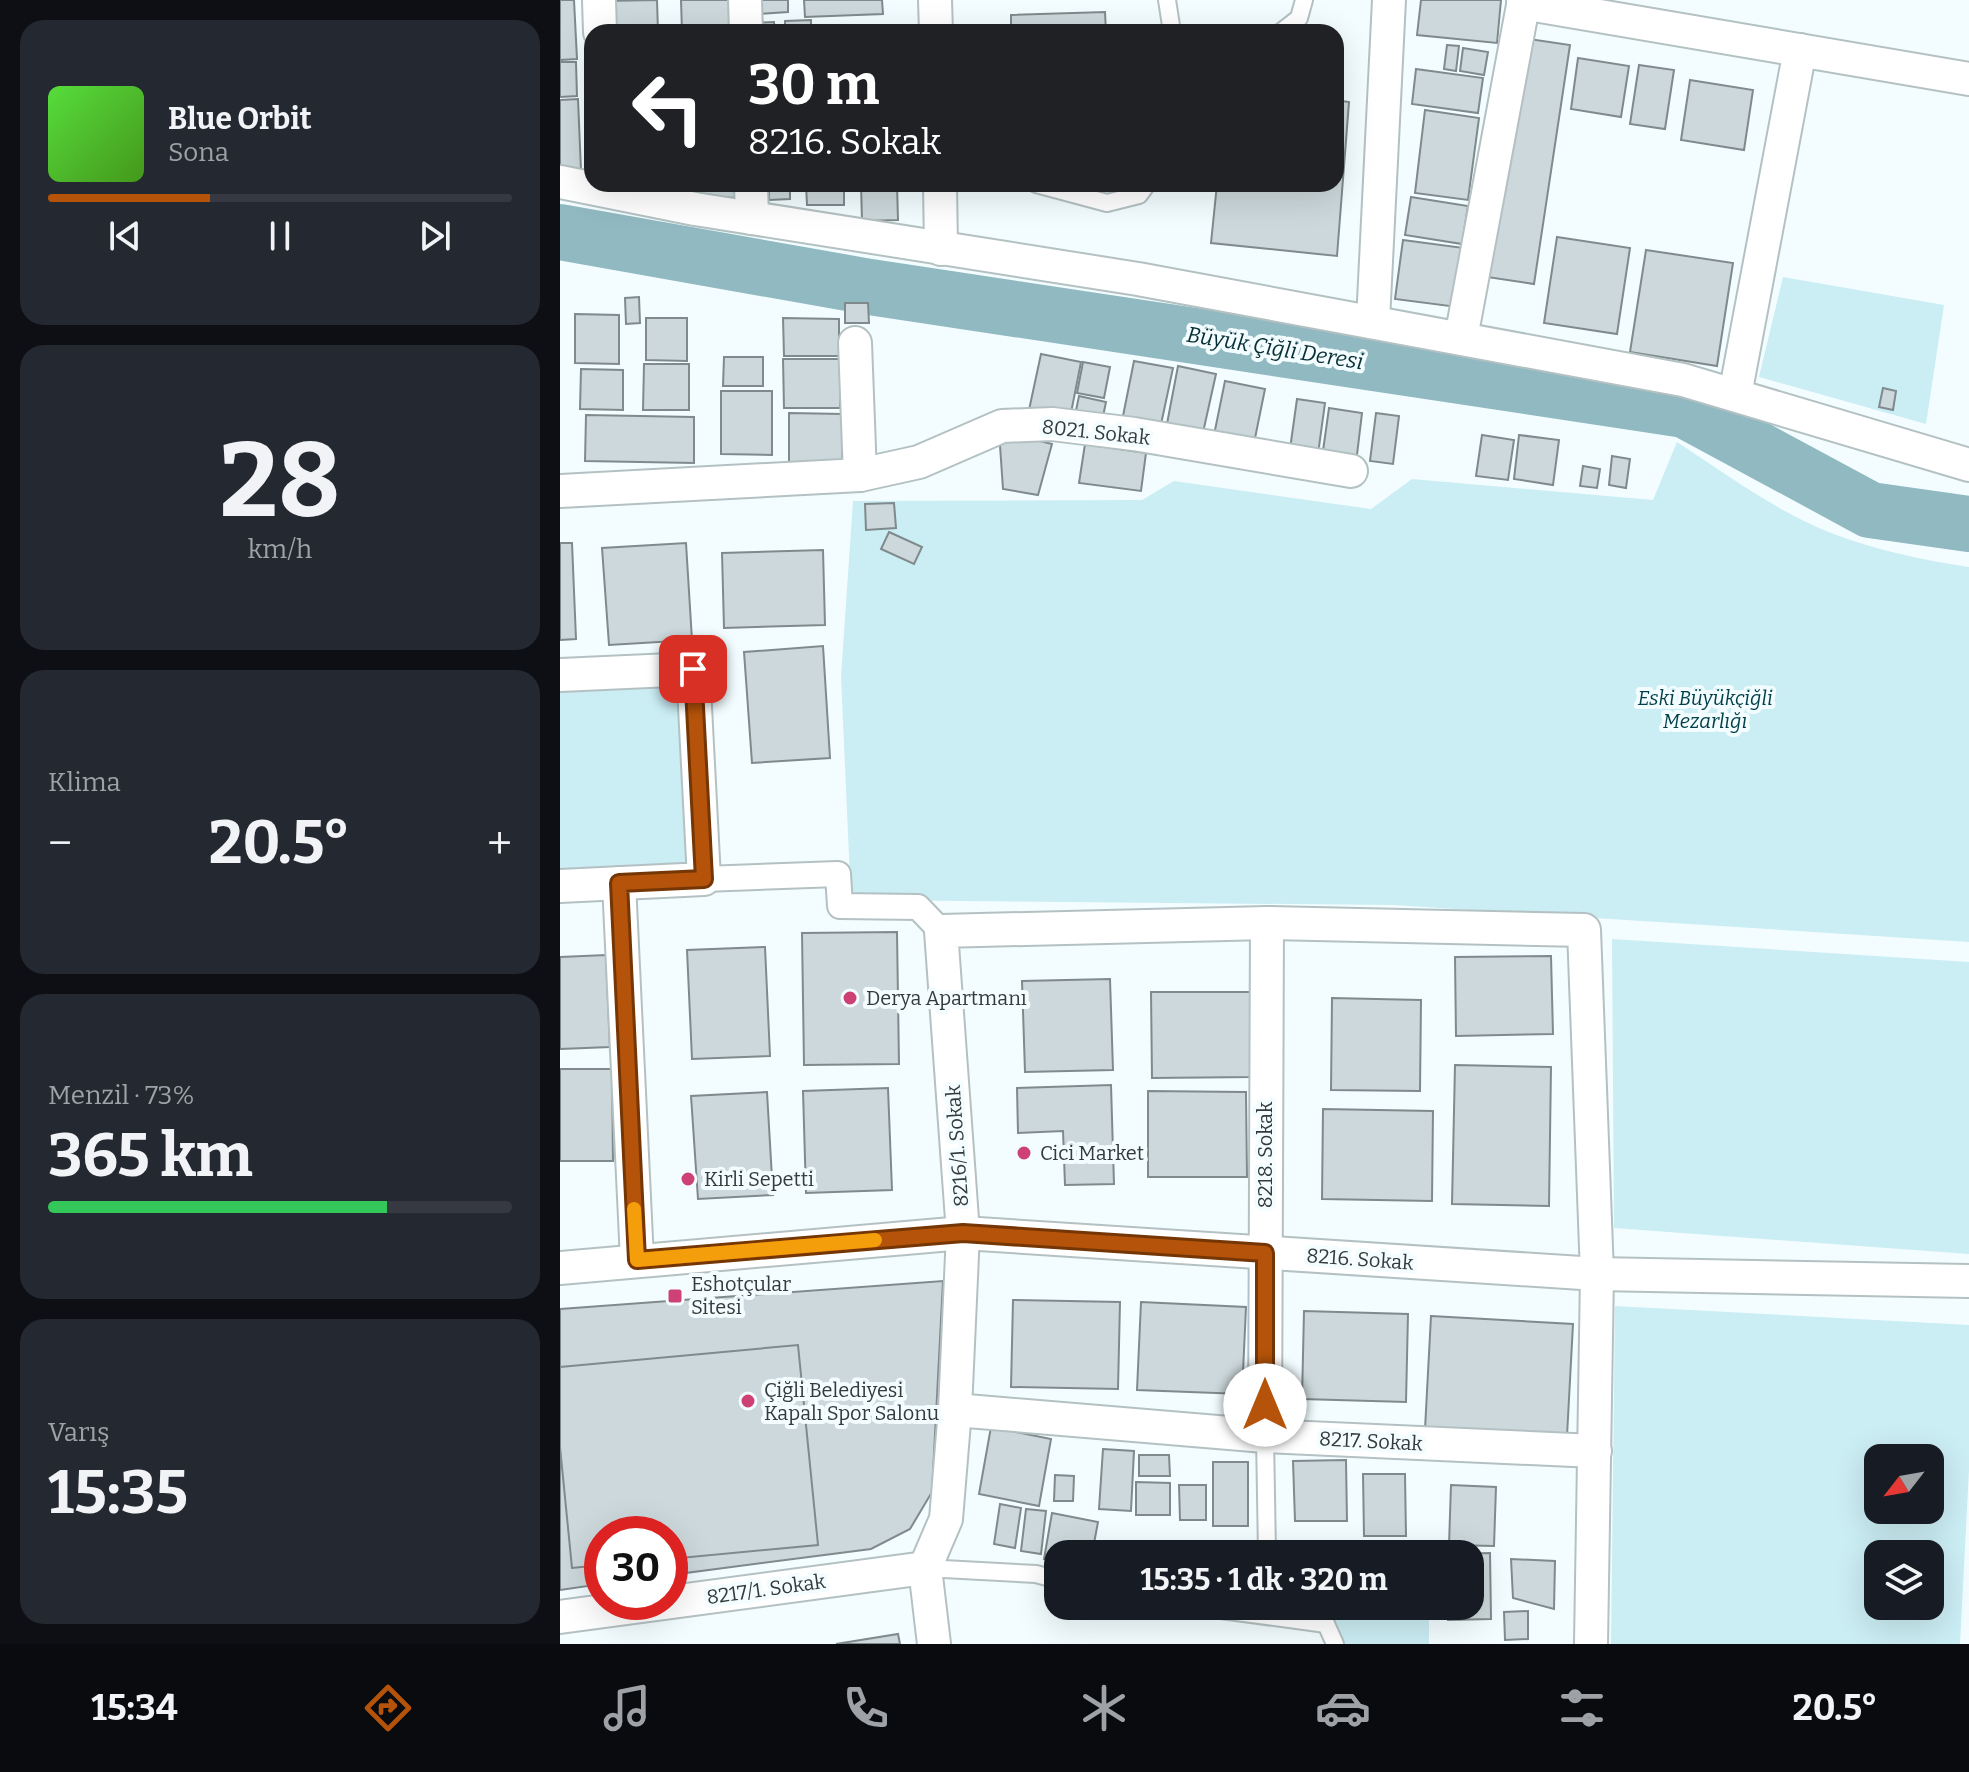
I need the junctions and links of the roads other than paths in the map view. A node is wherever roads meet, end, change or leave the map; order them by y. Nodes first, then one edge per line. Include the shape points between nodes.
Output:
1 (599, 0) edge
2 (745, 0) edge
3 (935, 0) edge
4 (1167, 0) edge
5 (1304, 0) edge
6 (1389, 0) edge
7 (1524, 2) edge
8 (600, 24) edge
9 (746, 24) edge
10 (936, 24) edge
11 (1171, 24) edge
12 (1291, 24) edge
13 (1800, 50) junction
14 (1969, 79) edge
15 (560, 182) edge
16 (584, 185) edge
17 (629, 192) edge
18 (751, 192) edge
19 (940, 192) edge
20 (1066, 192) edge
21 (1141, 192) edge
22 (752, 218) junction
23 (941, 249) junction
24 (1373, 321) junction
25 (1461, 338) junction
26 (855, 343) dead end
27 (1735, 395) junction
28 (1969, 465) edge
29 (1351, 471) dead end
30 (860, 475) junction
31 (560, 491) edge
32 (560, 675) edge
33 (704, 879) junction
34 (619, 883) junction
35 (560, 886) edge
36 (1267, 923) junction
37 (941, 931) junction
38 (963, 1233) junction
39 (1265, 1253) junction
40 (637, 1260) junction
41 (560, 1268) edge
42 (1597, 1274) junction
43 (1969, 1281) edge
44 (955, 1410) junction
45 (1265, 1436) junction
46 (1595, 1451) junction
47 (1267, 1540) edge
48 (925, 1568) junction
49 (1044, 1576) edge
50 (560, 1617) edge
51 (1296, 1620) edge
52 (1323, 1620) edge
53 (1326, 1624) junction
54 (934, 1644) edge
55 (1335, 1644) edge
56 (1591, 1644) edge

1 - 8 street
2 - 9 street
3 - 10 street
4 - 11 lane
5 - 12 lane via 1299,18
6 - 24 street
7 - 13 street
7 - 25 street
13 - 14 street
13 - 27 street
15 - 16 street
17 - 22 street
18 - 22 street
19 - 23 street
20 - 21 lane via 1107,203
22 - 23 street
23 - 24 street
24 - 25 street
25 - 27 street via 1683,380
26 - 30 street
27 - 28 street
29 - 30 street, 8021. Sokak via 1052,424 1002,426 919,462
30 - 31 street, 8021. Sokak
32 - 33 street via 693,669
33 - 34 street
33 - 37 street via 838,874 840,906 918,907
34 - 35 street
34 - 40 street
36 - 37 street
36 - 39 street, 8218. Sokak
36 - 42 street via 1584,930
37 - 38 street, 8216/1. Sokak
38 - 39 street, 8216. Sokak
38 - 40 street, 8216. Sokak
38 - 44 street, 8216/1. Sokak
39 - 42 street, 8216. Sokak
39 - 45 street, 8218. Sokak
40 - 41 street, 8216. Sokak
42 - 43 street, 8216. Sokak
42 - 46 street
44 - 45 street, 8217. Sokak
44 - 48 street, 8216/1. Sokak via 946,1519
45 - 46 street, 8217. Sokak
45 - 47 lane
46 - 56 street
48 - 49 lane
48 - 50 street, 8217/1. Sokak
48 - 54 street, 8216/1. Sokak
51 - 53 lane
52 - 53 lane
53 - 55 lane

